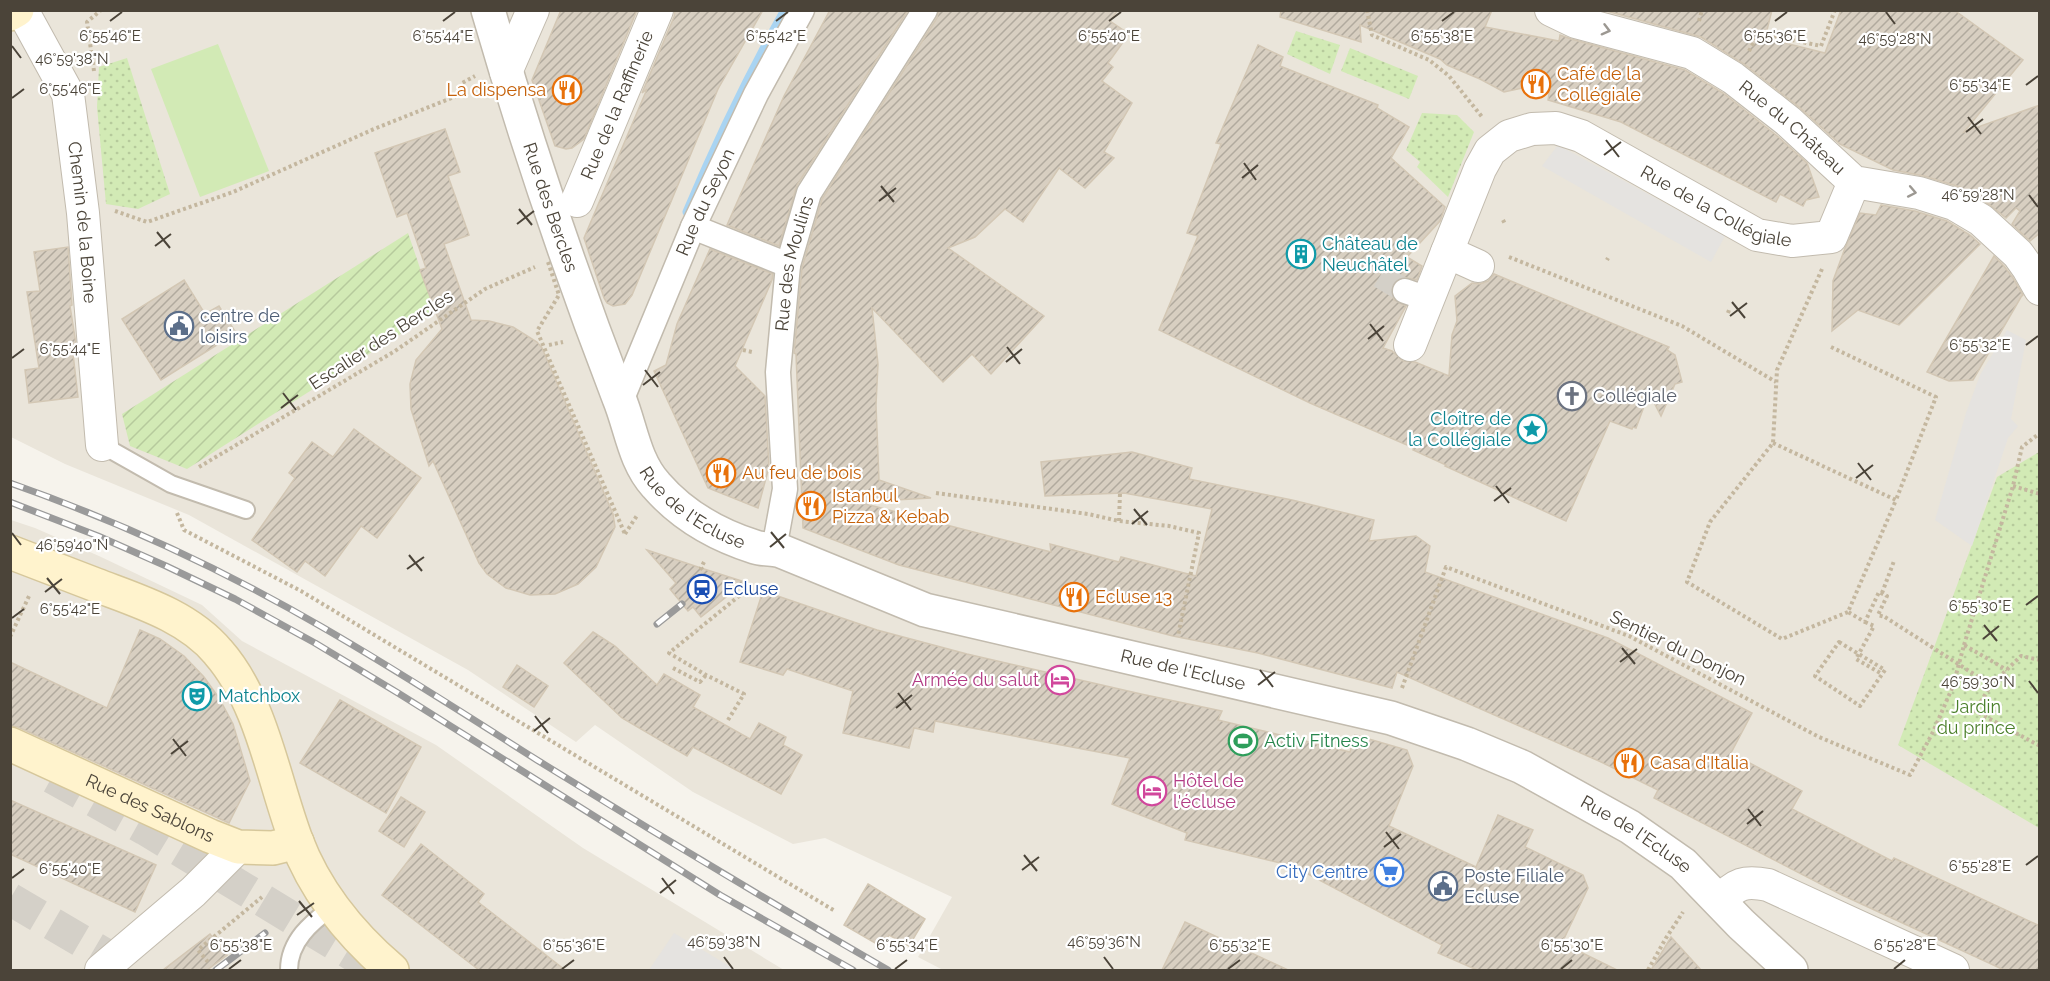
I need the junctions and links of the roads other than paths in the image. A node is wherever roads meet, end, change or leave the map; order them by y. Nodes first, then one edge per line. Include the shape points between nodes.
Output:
1 (17, 10) edge
2 (22, 10) edge
3 (488, 10) edge
4 (533, 10) edge
5 (657, 10) edge
6 (802, 10) edge
7 (925, 10) edge
8 (1551, 10) edge
9 (10, 14) edge
10 (493, 73) junction
11 (1854, 182) junction
12 (577, 201) dead end
13 (693, 227) junction
14 (1447, 252) junction
15 (788, 265) junction
16 (1478, 266) road end
17 (2040, 289) edge
18 (1410, 345) dead end
19 (621, 401) junction
20 (102, 445) joint
21 (246, 510) dead end
22 (774, 549) junction
23 (10, 552) edge
24 (10, 744) edge
25 (297, 842) junction
26 (238, 847) junction
27 (1719, 900) junction
28 (333, 907) junction
29 (101, 970) edge
30 (289, 970) edge
31 (392, 970) edge
32 (1791, 970) edge
33 (1953, 970) edge

1 - 9 main road
2 - 20 street, Chemin de la Boine via 68,94 83,213
3 - 10 street, Rue des Bercles
4 - 10 street
5 - 12 street, Rue de la Raffinerie via 587,153
6 - 13 street, Rue du Seyon via 756,94
7 - 15 street, Rue des Moulins via 809,193
8 -> 11 street, Rue du Château via 1576,22 1692,53 1733,78 1788,121
10 - 19 street, Rue des Bercles
11 - 14 street, Rue de la Collégiale via 1831,237 1792,241 1757,235 1581,136 1556,128 1532,129 1509,136 1490,151
11 -> 17 street, Rue du Château via 1919,193 1972,214 2018,254
13 - 15 street
13 - 19 street, Rue du Seyon
14 - 16 street
14 - 18 street, Rue de la Collégiale via 1416,295
15 - 22 street, Rue des Moulins via 778,372 785,489
19 - 22 street, Rue de l'Ecluse via 634,447 656,485 713,531 757,548
20 - 21 lane via 165,481
22 - 27 street, Rue de l'Ecluse via 942,615 1391,718 1467,744 1521,767 1630,827 1683,864
23 - 25 main road via 173,616 218,651 255,715
24 - 26 main road, Rue des Sablons
25 - 26 main road, Rue des Sablons via 273,848
25 - 28 main road
26 - 29 street via 194,892
27 - 32 street, Rue de l'Ecluse
27 - 33 street via 1749,881 1768,885
28 - 30 lane via 306,928 292,951
28 - 31 main road via 358,939

